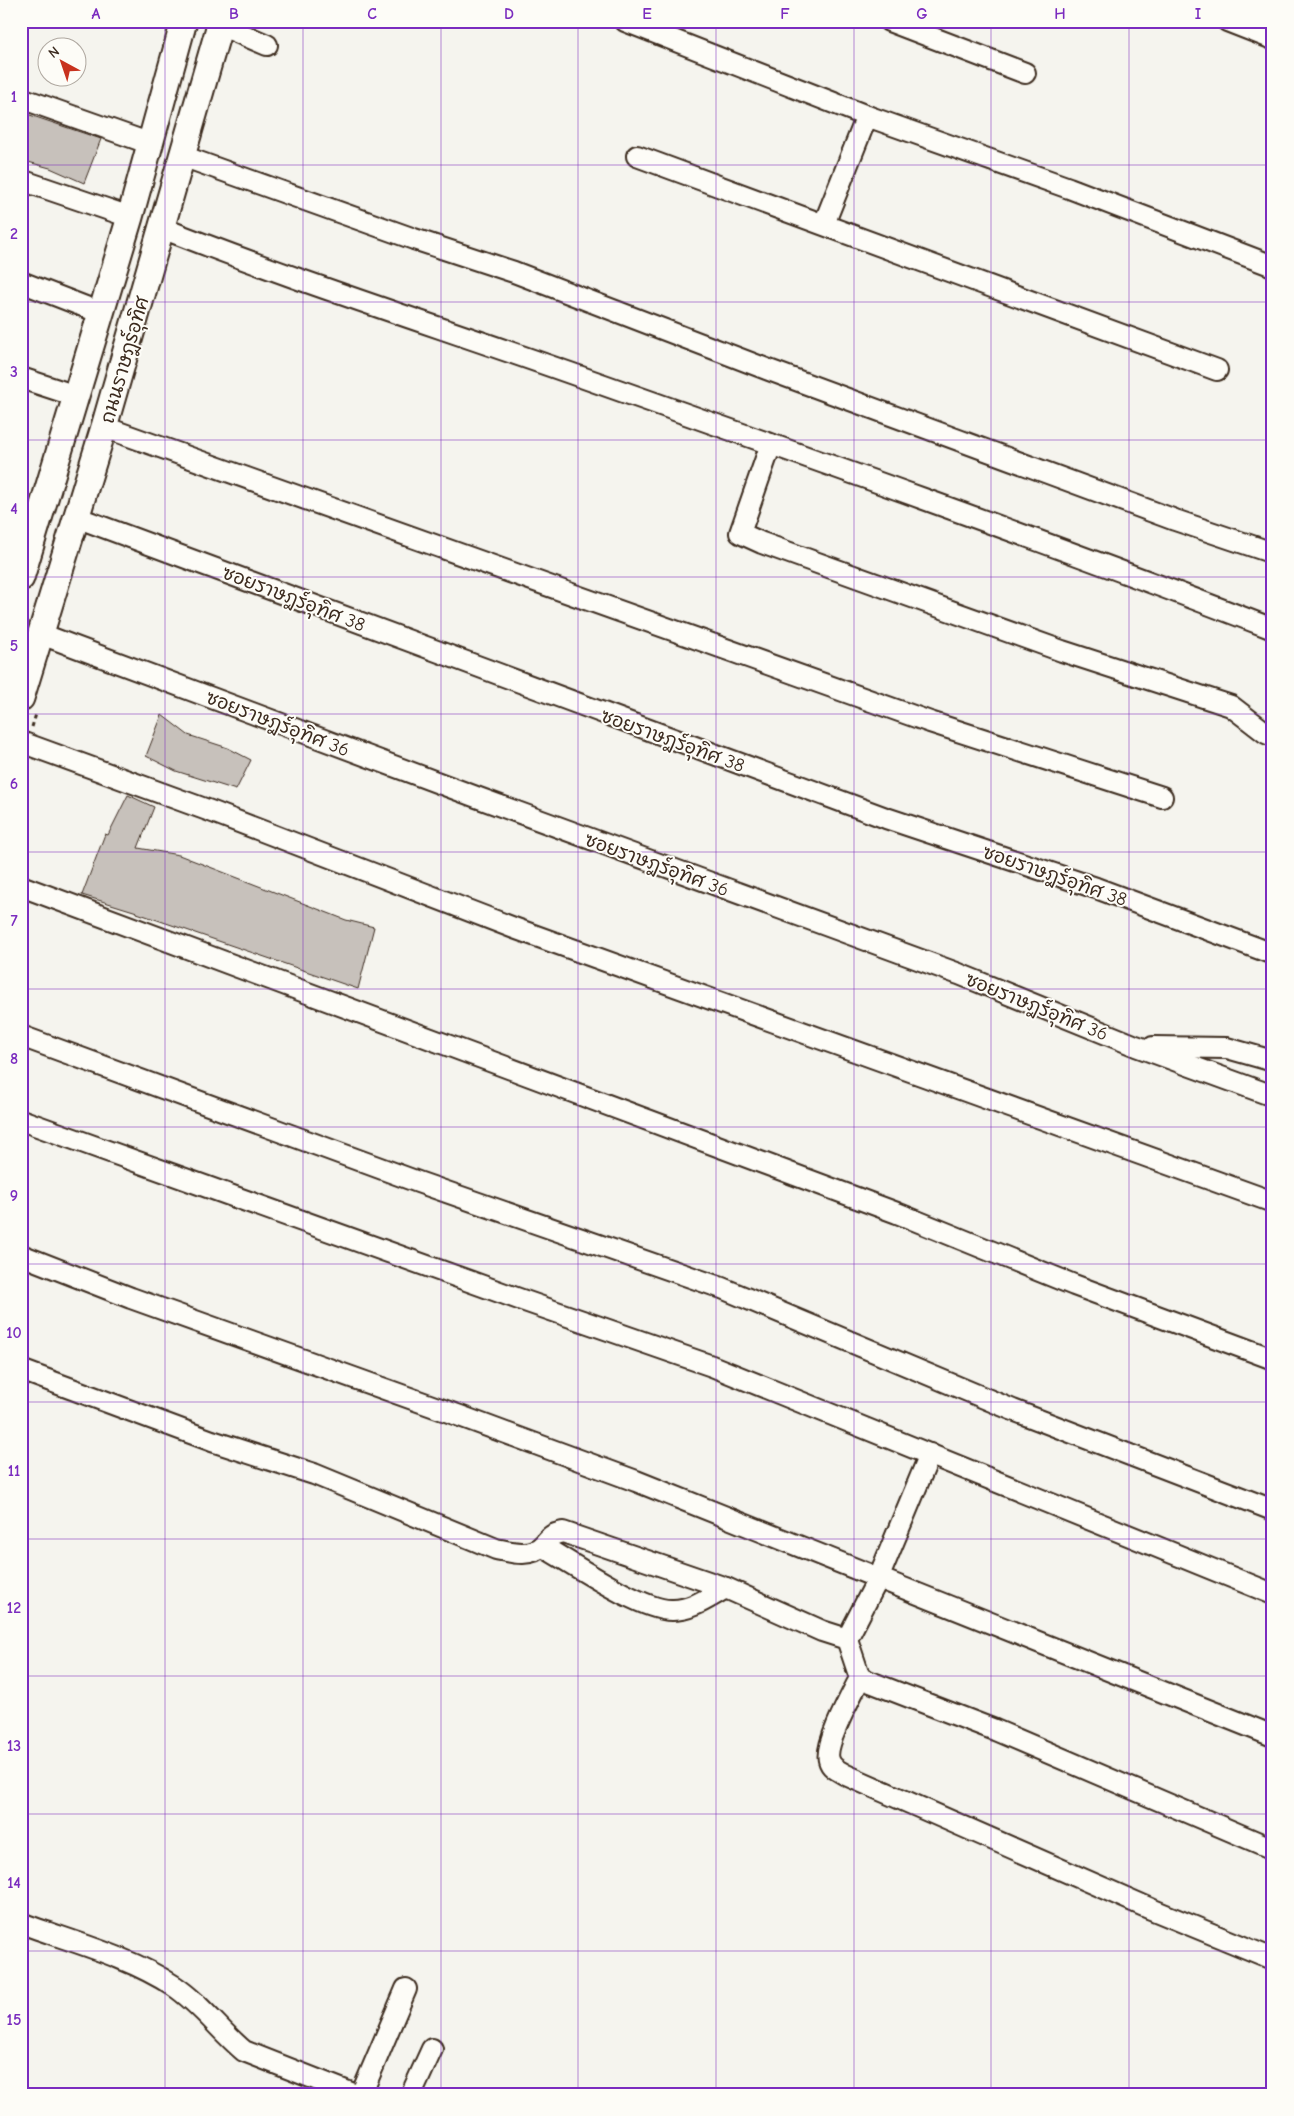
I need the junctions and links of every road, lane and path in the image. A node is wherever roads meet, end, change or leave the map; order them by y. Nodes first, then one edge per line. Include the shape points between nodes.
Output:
1 (184, 21) edge
2 (625, 21) edge
3 (889, 21) edge
4 (1228, 21) edge
5 (221, 23) edge
6 (1273, 39) edge
7 (267, 45) dead end
8 (1025, 72) dead end
9 (21, 98) edge
10 (867, 116) junction
11 (151, 144) junction
12 (182, 156) junction
13 (637, 156) dead end
14 (21, 180) edge
15 (130, 217) junction
16 (824, 224) junction
17 (162, 228) junction
18 (1273, 266) edge
19 (21, 282) edge
20 (101, 313) junction
21 (1218, 370) dead end
22 (21, 378) edge
23 (76, 396) junction
24 (104, 427) junction
25 (771, 444) junction
26 (76, 518) junction
27 (1273, 553) edge
28 (21, 578) edge
29 (1273, 629) edge
30 (41, 634) junction
31 (21, 698) edge
32 (1273, 736) edge
33 (21, 742) edge
34 (1162, 797) dead end
35 (21, 886) edge
36 (1273, 954) edge
37 (21, 1036) edge
38 (1136, 1046) junction
39 (1273, 1060) edge
40 (1273, 1096) edge
41 (21, 1120) edge
42 (1273, 1202) edge
43 (21, 1255) edge
44 (1273, 1359) edge
45 (21, 1370) edge
46 (930, 1454) junction
47 (1273, 1510) edge
48 (542, 1546) junction
49 (878, 1579) junction
50 (726, 1588) junction
51 (1273, 1594) edge
52 (847, 1639) junction
53 (860, 1678) junction
54 (1273, 1736) edge
55 (1273, 1849) edge
56 (21, 1923) edge
57 (1273, 1959) edge
58 (406, 1989) dead end
59 (432, 2049) dead end
60 (356, 2095) edge
61 (361, 2095) edge
62 (411, 2095) edge

1 - 11 main road, ถนนราษฎร์อุทิศ
2 - 10 street
3 - 8 street
4 - 6 street
5 - 7 street
5 - 12 main road, ถนนราษฎร์อุทิศ
9 - 11 street
10 - 16 street
10 - 18 street
11 - 15 main road, ถนนราษฎร์อุทิศ
12 - 17 main road, ถนนราษฎร์อุทิศ
12 - 27 street via 514,272 769,370
13 - 16 street
14 - 15 street
15 - 20 main road, ถนนราษฎร์อุทิศ
16 - 21 street
17 - 24 main road, ถนนราษฎร์อุทิศ
17 - 25 street via 318,287
19 - 20 street
20 - 23 main road, ถนนราษฎร์อุทิศ
22 - 23 street
23 - 28 main road, ถนนราษฎร์อุทิศ
24 - 26 main road, ถนนราษฎร์อุทิศ
24 - 34 street via 930,722
25 - 29 street
25 - 32 street via 740,533 1062,650 1231,706
26 - 30 main road, ถนนราษฎร์อุทิศ
26 - 36 street, ซอยราษฎร์อุทิศ 38 via 886,818 1096,888
30 - 31 main road, ถนนราษฎร์อุทิศ
30 - 38 street, ซอยราษฎร์อุทิศ 36 via 959,974
33 - 42 street via 523,931
35 - 44 street via 852,1196 1074,1285
37 - 47 street via 418,1182 722,1288 1014,1410
38 - 39 street via 1227,1048
38 - 40 street, ซอยราษฎร์อุทิศ 36
41 - 46 street via 712,1366
43 - 49 street via 627,1478
45 - 48 street via 203,1438 314,1474 496,1549 518,1554 532,1552
46 - 49 street
46 - 51 street
48 - 50 street via 550,1535 563,1532
48 - 50 street via 620,1592 658,1608 690,1608
49 - 52 street
49 - 54 street
50 - 52 street
52 - 53 street
53 - 55 street via 995,1730
53 - 57 street via 829,1746 828,1758 832,1767 1151,1909
56 - 60 street via 137,1965 174,1986 244,2051
58 - 61 street
59 - 62 street

